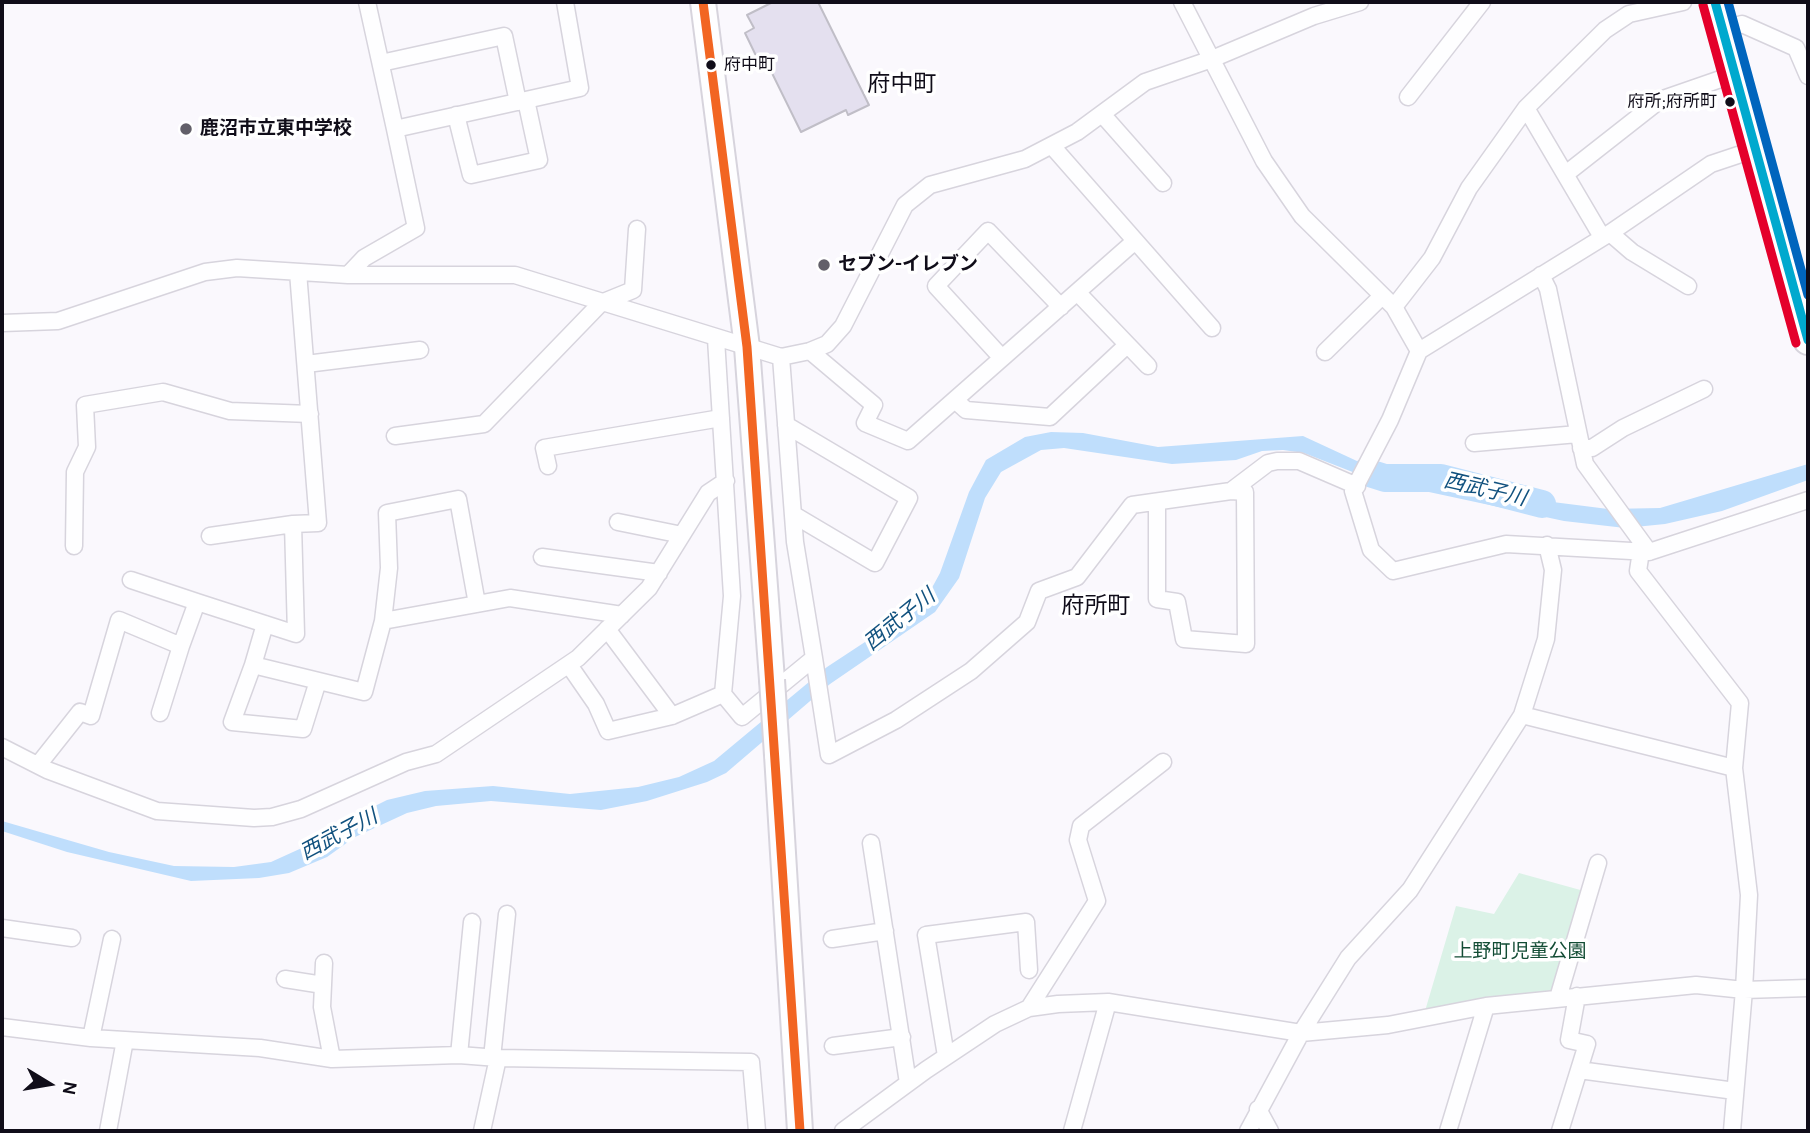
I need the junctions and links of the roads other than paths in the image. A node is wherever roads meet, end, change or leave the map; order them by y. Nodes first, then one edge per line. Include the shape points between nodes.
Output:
1 (367, 2) edge
2 (565, 2) edge
3 (703, 2) edge
4 (1182, 2) edge
5 (1360, 2) edge
6 (1482, 2) edge
7 (1683, 2) edge
8 (1715, 2) edge
9 (1627, 8) edge
10 (1723, 30) junction
11 (1212, 59) junction
12 (381, 63) junction
13 (1735, 74) junction
14 (1808, 76) edge
15 (1408, 97) dead end
16 (522, 101) junction
17 (1526, 108) junction
18 (1102, 114) junction
19 (456, 116) junction
20 (396, 129) junction
21 (1052, 146) junction
22 (1756, 149) junction
23 (1567, 173) junction
24 (1163, 183) dead end
25 (637, 229) dead end
26 (1606, 235) junction
27 (1135, 241) junction
28 (298, 272) junction
29 (348, 275) junction
30 (1541, 275) junction
31 (1688, 286) dead end
32 (1077, 292) junction
33 (1388, 301) junction
34 (601, 303) junction
35 (1061, 307) junction
36 (2, 323) edge
37 (1212, 328) dead end
38 (716, 339) junction
39 (1808, 340) edge
40 (1128, 345) junction
41 (747, 347) junction
42 (420, 350) dead end
43 (810, 351) junction
44 (1419, 351) junction
45 (1325, 352) dead end
46 (781, 357) junction
47 (1002, 358) junction
48 (306, 364) junction
49 (1148, 366) dead end
50 (1704, 389) dead end
51 (955, 400) junction
52 (310, 414) junction
53 (721, 418) junction
54 (786, 425) junction
55 (396, 436) dead end
56 (1580, 442) junction
57 (1474, 443) dead end
58 (548, 466) dead end
59 (726, 481) junction
60 (1357, 486) junction
61 (1231, 491) junction
62 (1808, 500) edge
63 (1157, 502) junction
64 (793, 515) junction
65 (618, 522) dead end
66 (293, 524) junction
67 (682, 535) junction
68 (210, 536) dead end
69 (1547, 545) junction
70 (74, 546) dead end
71 (1645, 552) junction
72 (542, 557) dead end
73 (659, 573) junction
74 (131, 580) dead end
75 (197, 601) junction
76 (477, 604) junction
77 (622, 615) junction
78 (383, 621) junction
79 (265, 624) junction
80 (607, 629) junction
81 (181, 646) junction
82 (814, 658) junction
83 (253, 665) junction
84 (569, 665) junction
85 (318, 681) junction
86 (723, 694) junction
87 (160, 713) dead end
88 (1522, 715) junction
89 (672, 716) junction
90 (2, 747) edge
91 (1163, 762) dead end
92 (38, 765) junction
93 (1734, 768) junction
94 (872, 843) dead end
95 (1598, 863) dead end
96 (507, 914) dead end
97 (472, 922) dead end
98 (2, 928) edge
99 (885, 932) junction
100 (72, 938) dead end
101 (112, 939) dead end
102 (832, 939) dead end
103 (324, 963) dead end
104 (1029, 970) dead end
105 (285, 979) dead end
106 (323, 985) junction
107 (1808, 988) edge
108 (1744, 990) junction
109 (1577, 996) junction
110 (1558, 998) junction
111 (1108, 1002) junction
112 (1486, 1006) junction
113 (1029, 1008) junction
114 (2, 1027) edge
115 (1300, 1033) junction
116 (901, 1037) junction
117 (91, 1038) junction
118 (125, 1040) junction
119 (833, 1046) dead end
120 (459, 1055) junction
121 (946, 1056) junction
122 (495, 1058) junction
123 (332, 1059) junction
124 (1579, 1070) junction
125 (908, 1083) junction
126 (1735, 1091) junction
127 (1258, 1109) junction
128 (107, 1131) edge
129 (482, 1131) edge
130 (757, 1131) edge
131 (800, 1131) edge
132 (843, 1131) edge
133 (1072, 1131) edge
134 (1248, 1131) edge
135 (1270, 1131) edge
136 (1448, 1131) edge
137 (1560, 1131) edge
138 (1732, 1131) edge

1 - 12 street
2 - 16 street via 580,88
3 - 41 main road
4 - 11 street
5 - 11 street
6 - 15 street
7 - 9 street
8 - 10 highway
9 - 17 street
10 - 13 highway
10 - 14 street via 1742,24 1796,48
11 - 18 street via 1145,82
11 - 33 street via 1264,161 1294,205
12 - 16 street via 504,36
12 - 20 street
13 - 22 highway
13 - 23 street via 1660,100
16 - 19 street
16 - 19 street via 538,160 471,175
17 - 23 street
17 - 33 street via 1469,188 1432,258
18 - 21 street
18 - 24 street
19 - 20 street
20 - 29 street via 416,228 364,258
21 - 27 street
21 - 43 street via 1026,159 930,185 905,205 843,326 827,344
22 - 26 street via 1711,164
22 - 39 highway
23 - 26 street
25 - 34 street via 632,290
26 - 30 street
26 - 31 street
27 - 32 street
27 - 37 street
28 - 29 street
28 - 36 street via 237,268 205,272 58,321
28 - 48 street
29 - 34 street via 515,275
30 - 44 street
30 - 56 street via 1548,289
32 - 35 street
32 - 40 street
33 - 44 street
33 - 45 street
34 - 38 street
34 - 55 street via 484,424
35 - 47 street
35 - 47 street via 988,231 936,286
38 - 41 street
38 - 53 street
40 - 49 street
40 - 51 street via 1050,417 967,410
41 - 46 street
41 - 131 main road, bridge
42 - 48 street
43 - 46 street
43 - 51 street via 874,405 865,423 908,441
44 - 60 street
46 - 54 street
47 - 51 street
48 - 52 street
50 - 56 street via 1622,428 1592,448
52 - 66 street via 318,523
52 - 70 street via 230,411 163,392 85,405 88,446 75,472
53 - 58 street via 544,448
53 - 59 street
54 - 64 street
54 - 64 street via 909,498 875,564
56 - 57 street
56 - 71 street via 1585,464
59 - 67 street via 708,492
59 - 86 street via 732,596
60 - 61 street via 1299,461 1277,461
60 - 69 street via 1353,491 1371,550 1393,571 1506,544
61 - 63 street
61 - 63 street via 1245,492 1246,644 1184,639 1177,602 1157,599
62 - 71 street
63 - 82 street via 1132,505 1077,578 1039,591 1027,622 971,671 896,720 829,755
64 - 82 street
65 - 67 street
66 - 68 street
66 - 79 street via 296,634
67 - 73 street
69 - 71 street
69 - 88 street via 1553,570 1546,639
71 - 93 street via 1638,571 1740,703
72 - 73 street
73 - 77 street
74 - 75 street
75 - 79 street
75 - 81 street
76 - 77 street via 510,598
76 - 78 street
76 - 78 street via 458,499 387,513 389,568
77 - 80 street
78 - 85 street via 365,692
79 - 83 street
80 - 84 street
80 - 89 street
81 - 87 street
81 - 92 street via 119,620 91,716 80,712
82 - 86 street via 742,717
83 - 85 street
83 - 85 street via 232,722 303,729
84 - 89 street via 597,704 608,731
84 - 92 street via 436,754 272,817 157,811
86 - 89 street
88 - 93 street
88 - 115 street via 1410,890 1348,958
90 - 92 street
91 - 113 street via 1082,826 1078,840 1097,901
93 - 108 street via 1749,895
94 - 99 street
95 - 110 street
96 - 122 street
97 - 120 street
98 - 100 street
99 - 102 street
99 - 116 street
101 - 117 street
103 - 106 street
104 - 121 street via 1026,922 926,935
105 - 106 street
106 - 123 street via 322,1007
107 - 108 street
108 - 109 street via 1696,985
108 - 126 street
109 - 110 street
109 - 124 street via 1569,1040 1587,1044
110 - 112 street
111 - 113 street
111 - 115 street
111 - 133 street
112 - 115 street via 1388,1025
112 - 136 street
113 - 121 street
114 - 117 street
115 - 127 street
116 - 119 street
116 - 125 street
117 - 118 street
118 - 123 street via 260,1048
118 - 128 street
120 - 122 street
120 - 123 street
121 - 125 street
122 - 129 street
122 - 130 street via 751,1062
124 - 126 street
124 - 137 street
125 - 132 street
126 - 138 street
127 - 134 street
127 - 135 street

